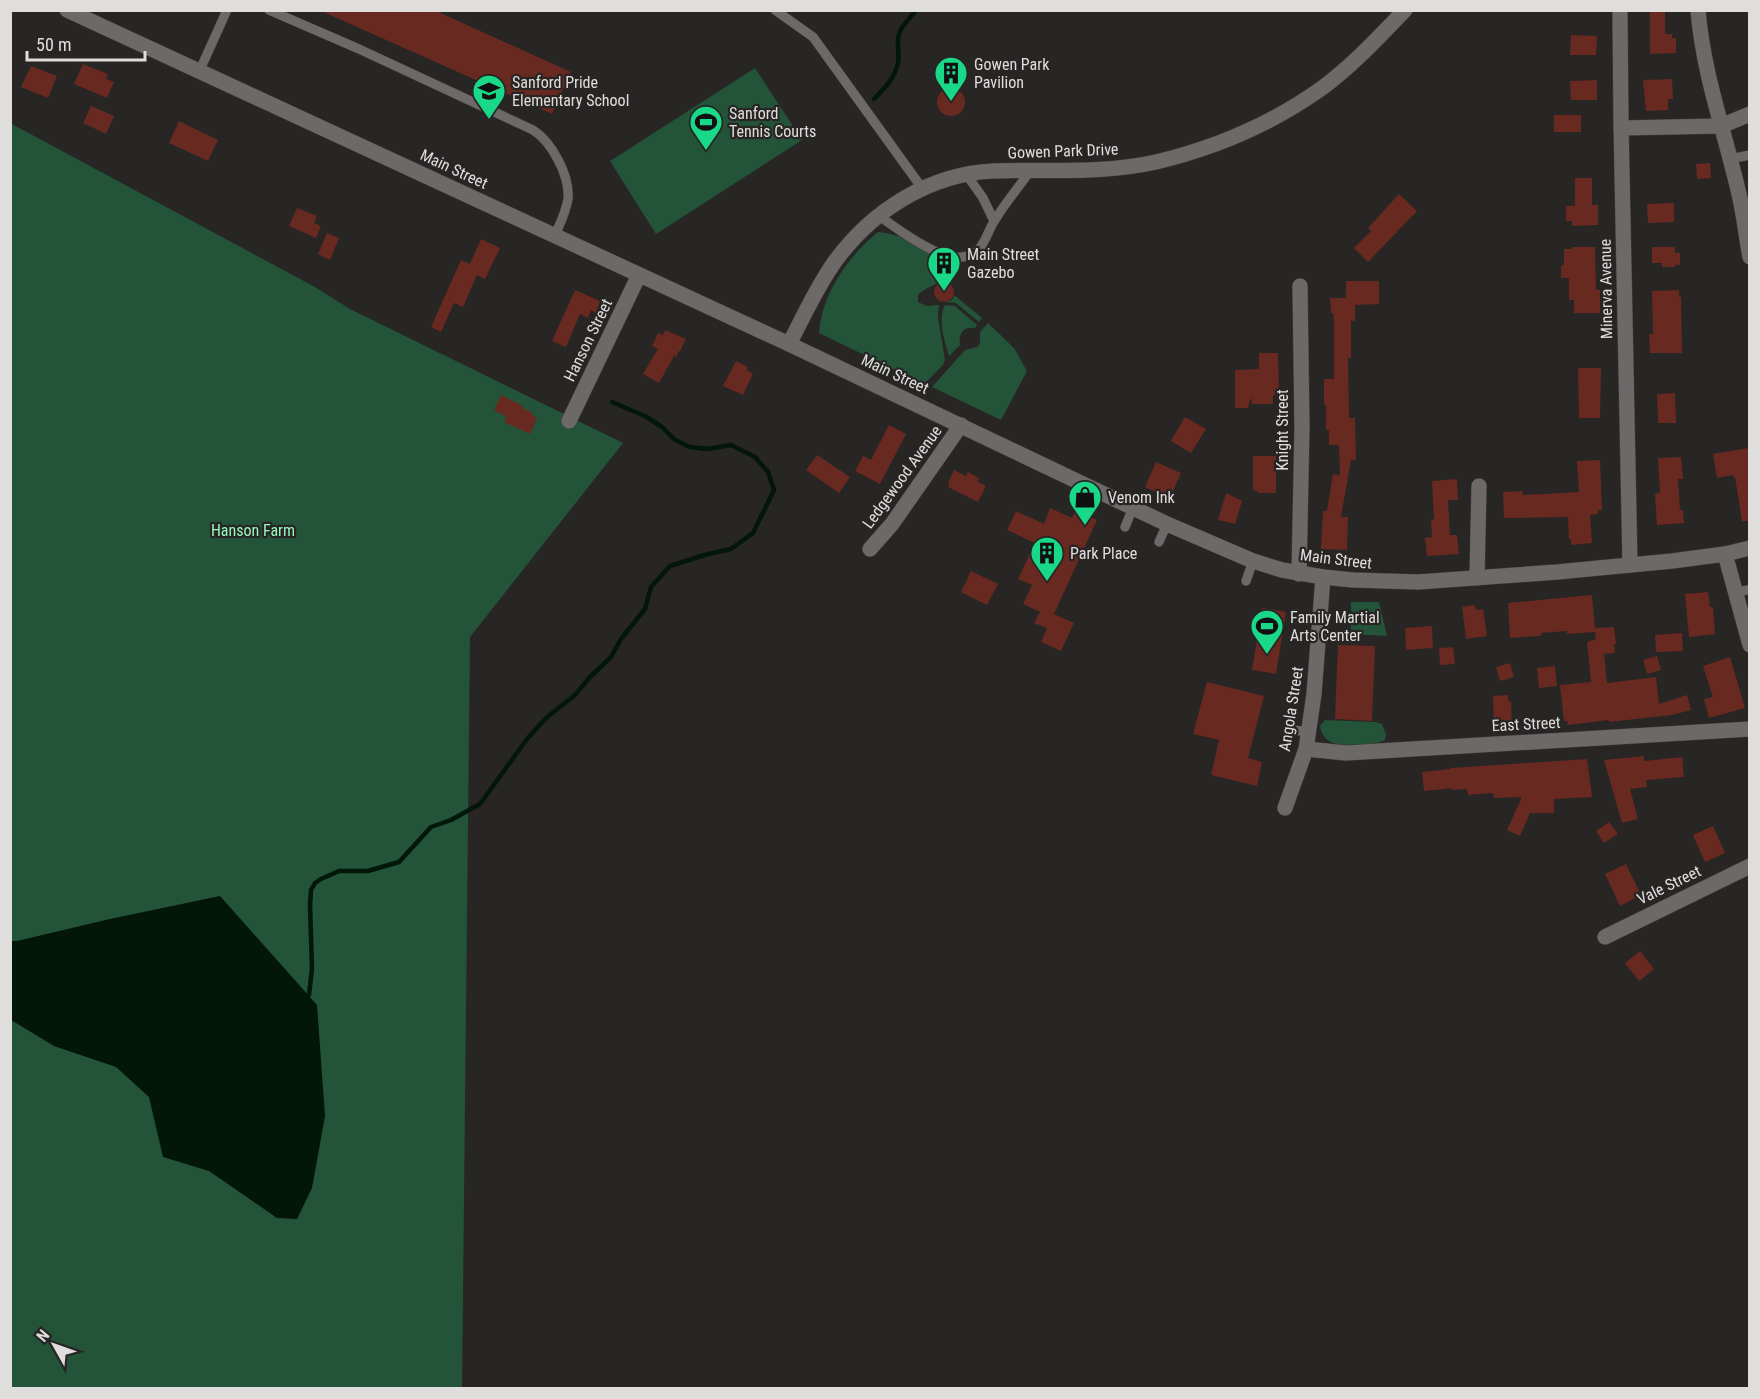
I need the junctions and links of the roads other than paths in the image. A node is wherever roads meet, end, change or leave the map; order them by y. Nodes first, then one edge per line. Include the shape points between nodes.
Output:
1 (67, 10) edge
2 (227, 10) edge
3 (269, 10) edge
4 (775, 10) edge
5 (1405, 10) edge
6 (1698, 10) edge
7 (1620, 13) dead end
8 (199, 72) junction
9 (1749, 114) edge
10 (1721, 126) junction
11 (1621, 128) junction
12 (1749, 155) edge
13 (1729, 159) junction
14 (1030, 171) junction
15 (966, 174) junction
16 (922, 188) junction
17 (879, 216) junction
18 (994, 220) junction
19 (555, 235) junction
20 (1749, 257) edge
21 (639, 274) junction
22 (1300, 286) dead end
23 (789, 344) junction
24 (569, 421) dead end
25 (961, 425) junction
26 (1479, 486) dead end
27 (1133, 508) junction
28 (1167, 524) junction
29 (1125, 526) dead end
30 (1159, 542) dead end
31 (1749, 548) edge
32 (870, 549) dead end
33 (1725, 555) junction
34 (1254, 561) junction
35 (1630, 565) junction
36 (1299, 574) junction
37 (1323, 577) junction
38 (1477, 578) junction
39 (1246, 581) dead end
40 (1742, 591) edge
41 (1749, 645) edge
42 (1749, 729) edge
43 (1306, 749) junction
44 (1285, 807) dead end
45 (1749, 866) edge
46 (1605, 937) dead end

1 - 8 street, Main Street
2 - 8 lane
3 - 19 lane via 541,135 560,166 568,190
4 - 16 lane via 813,37
5 - 14 street, Gowen Park Drive via 1322,88 1276,117 1227,140 1138,165 1105,170
6 - 10 street
7 - 11 street, Minerva Avenue
8 - 19 street, Main Street
9 - 10 street
10 - 11 street
10 - 13 street
11 - 35 street, Minerva Avenue
12 - 13 lane
13 - 20 street
14 - 15 street, Gowen Park Drive
14 - 18 lane
15 - 16 street, Gowen Park Drive
15 - 18 lane
16 - 17 street, Gowen Park Drive
17 - 18 lane via 936,252 960,258 977,251
17 - 23 street, Gowen Park Drive via 835,262
19 - 21 street, Main Street
21 - 23 street, Main Street
21 - 24 street, Hanson Street
22 - 36 street, Knight Street
23 - 25 street, Main Street
25 - 27 street, Main Street
25 - 32 street, Ledgewood Avenue
26 - 38 street
27 - 28 street, Main Street
27 - 29 lane
28 - 30 lane
28 - 34 street, Main Street
31 - 33 street, Main Street
33 - 35 street, Main Street
33 - 40 street
34 - 36 street, Main Street
34 - 39 lane
35 - 38 street, Main Street
36 - 37 street, Main Street
37 - 38 street, Main Street via 1394,582
37 - 43 street, Angola Street via 1314,694 1301,731
40 - 41 street
42 - 43 street, East Street via 1346,753
43 - 44 street, Angola Street
45 - 46 street, Vale Street

